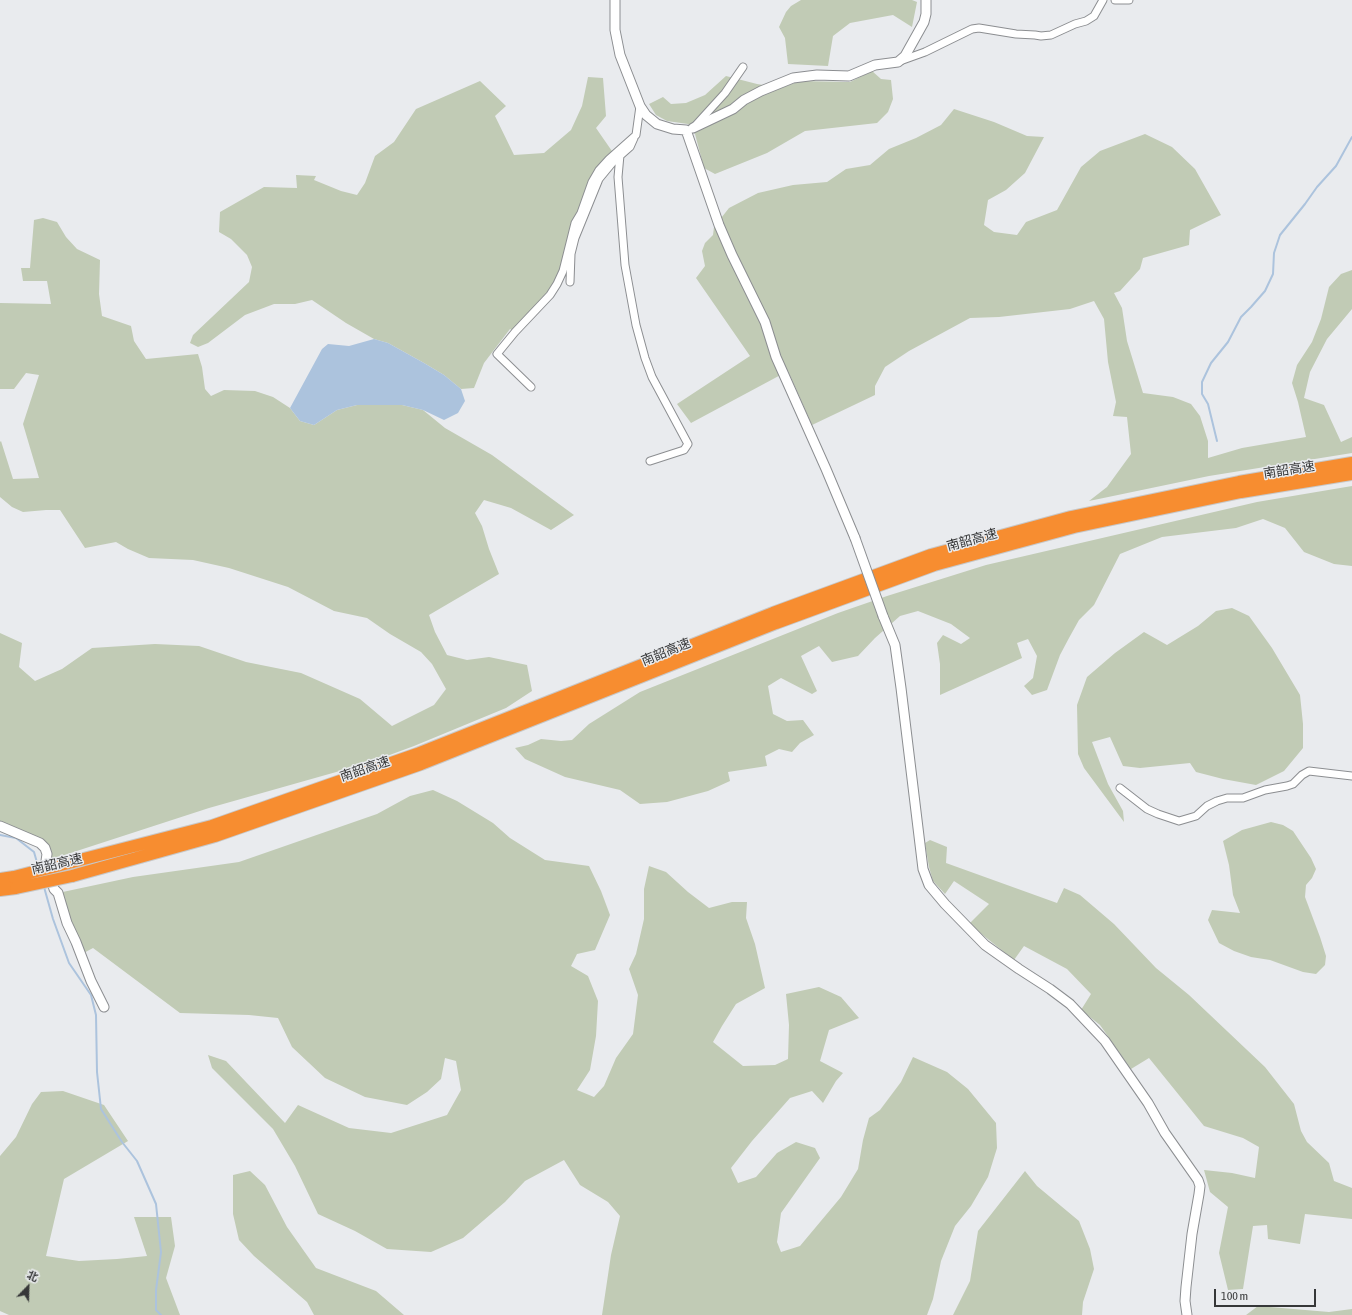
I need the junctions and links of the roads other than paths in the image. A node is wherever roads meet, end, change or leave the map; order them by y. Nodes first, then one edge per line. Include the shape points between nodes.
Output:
1 (615, 0) edge
2 (926, 0) edge
3 (1103, 0) edge
4 (1115, 0) edge
5 (1129, 0) edge
6 (898, 62) junction
7 (743, 67) dead end
8 (640, 106) junction
9 (690, 129) junction
10 (636, 135) junction
11 (620, 155) junction
12 (570, 282) dead end
13 (531, 388) dead end
14 (650, 461) dead end
15 (1352, 463) edge
16 (1352, 474) edge
17 (1352, 776) edge
18 (1120, 788) dead end
19 (0, 826) edge
20 (0, 879) edge
21 (15, 882) junction
22 (0, 890) edge
23 (104, 1007) dead end
24 (1187, 1315) edge

1 - 8 street via 615,30 620,55
2 - 6 street via 924,22 905,56
3 - 6 street via 1094,16 1086,22 1051,35 972,29
4 - 5 street
6 - 9 street via 875,65 849,76 817,75 793,78 761,91 733,109
7 - 9 street via 725,93
8 - 9 street via 657,124 673,130
8 - 10 street
9 - 24 street, bridge via 719,225 765,322 776,357 855,538 895,645 923,869 930,885 945,904 985,945 1070,1004 1105,1040 1198,1180 1200,1194 1186,1287
10 - 11 street via 630,146
10 - 13 street via 609,159 592,182 581,213 574,223 563,271 557,284 497,354
11 - 12 street via 599,179 575,238 571,254
11 - 14 street via 618,177 624,258 636,325 652,377 688,444 684,450
15 - 21 highway, 南韶高速, bridge via 1239,482 1071,517 931,555 772,613 417,754 212,826 72,862
16 - 21 highway, 南韶高速, bridge via 1241,492 1074,527 934,565 776,623 421,764 215,836 72,876
17 - 18 street via 1306,772 1293,784 1243,798 1217,801 1196,816 1179,822 1147,809
19 - 23 street via 40,843 45,848 54,889 58,893 67,923
20 - 21 highway, 南韶高速
21 - 22 highway, 南韶高速

